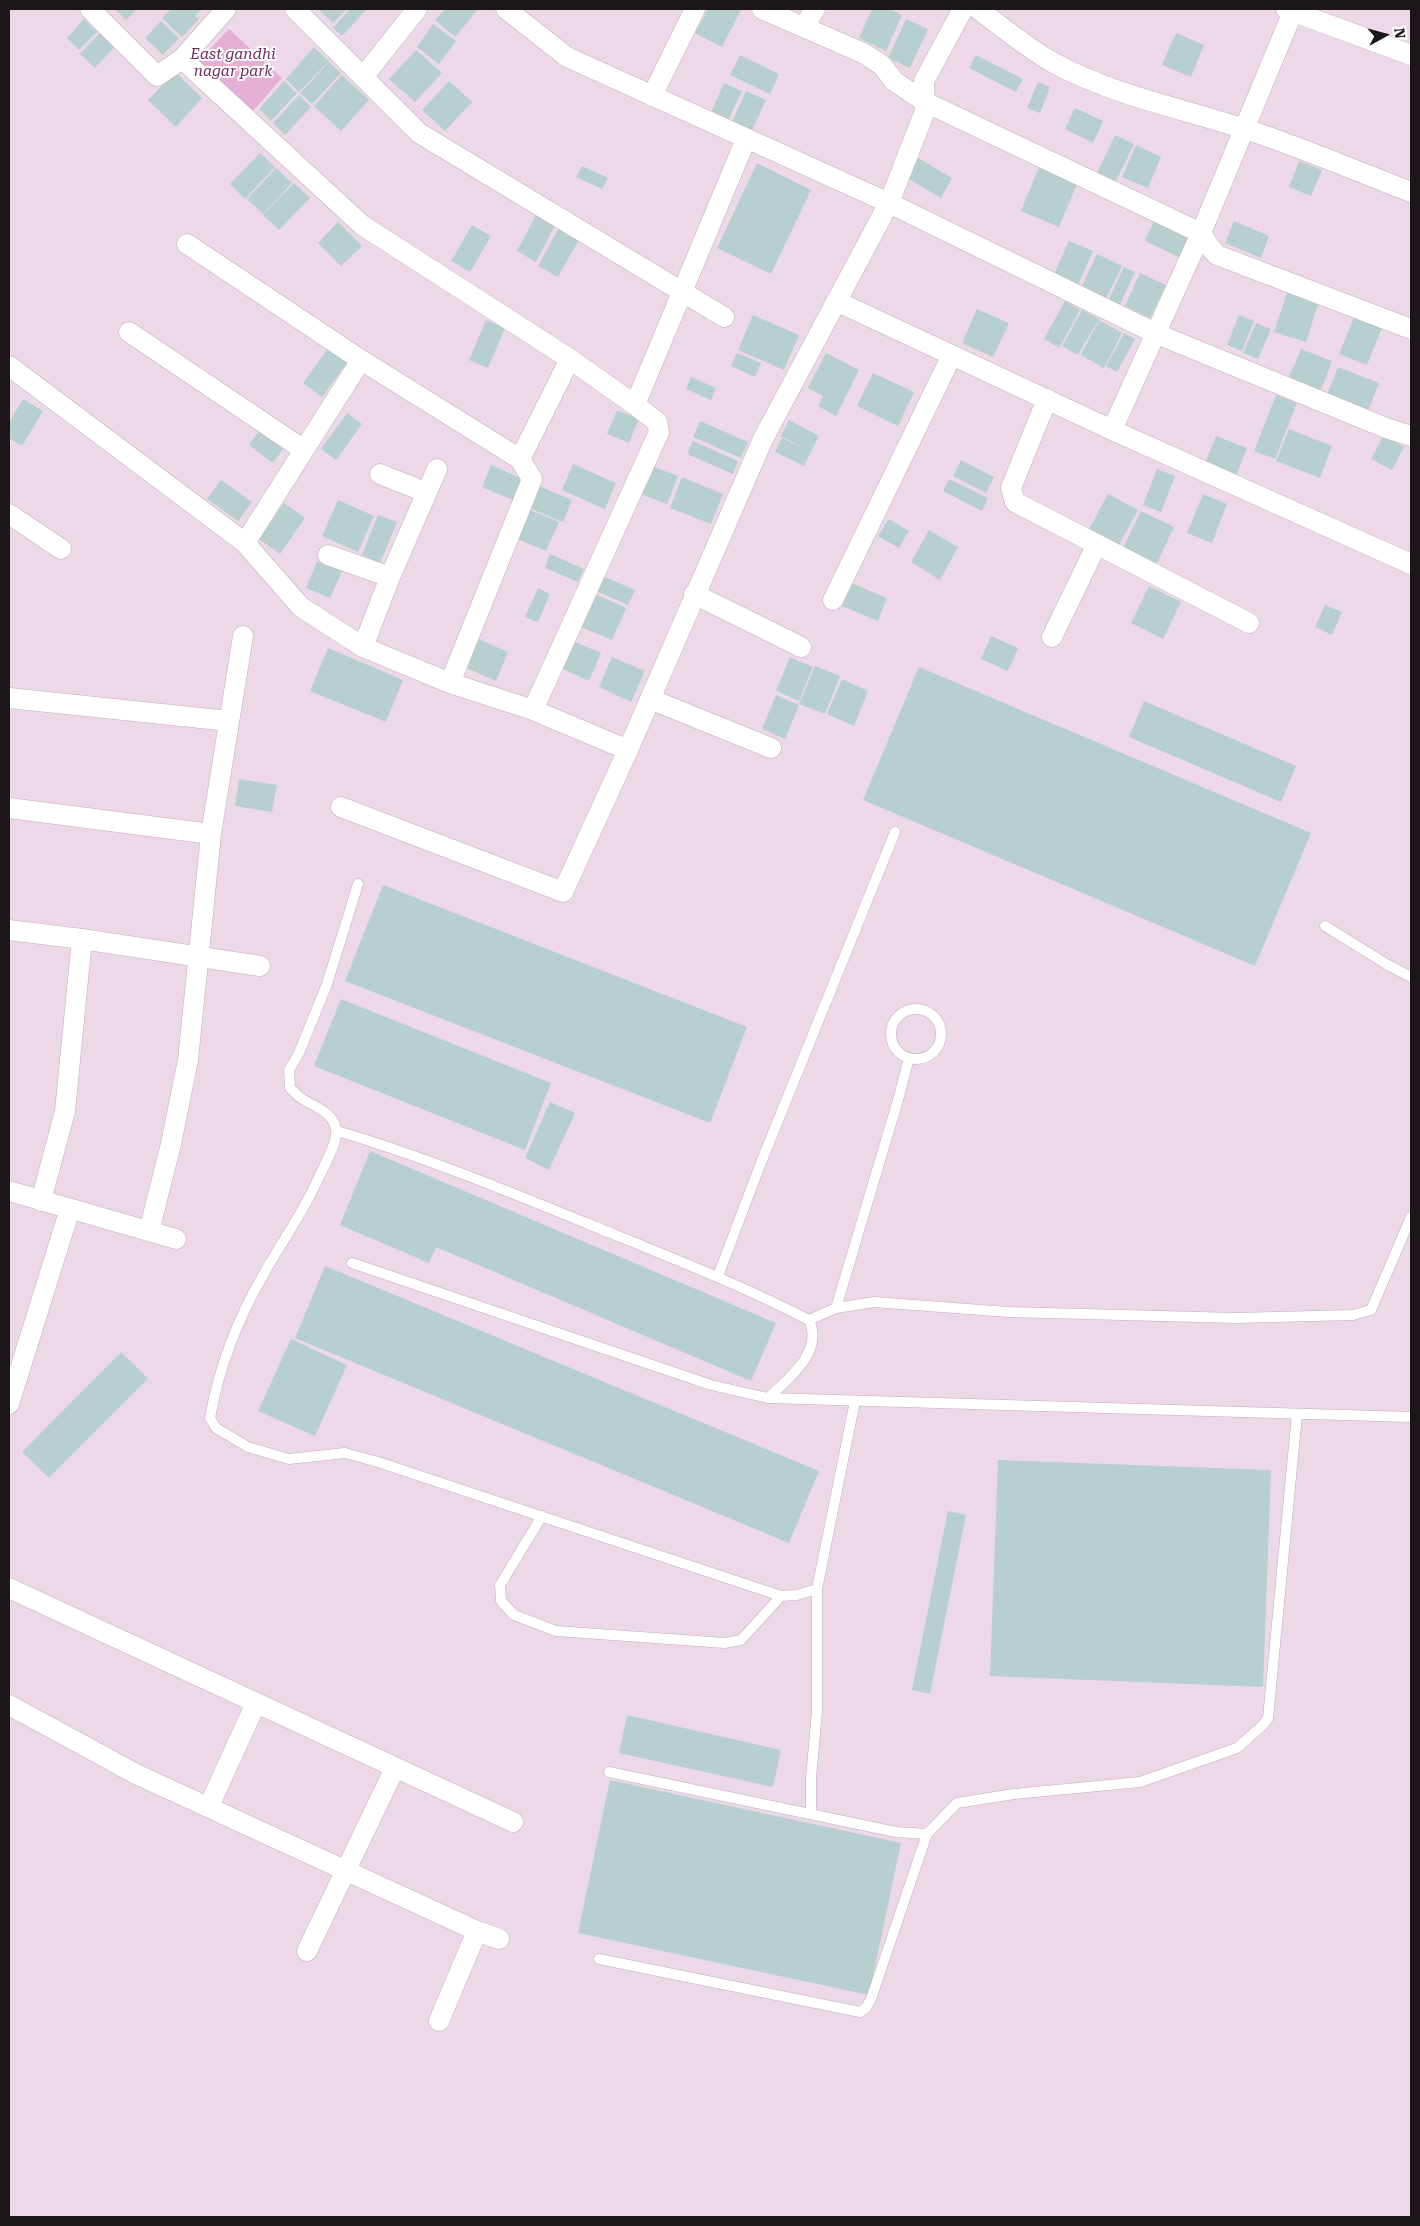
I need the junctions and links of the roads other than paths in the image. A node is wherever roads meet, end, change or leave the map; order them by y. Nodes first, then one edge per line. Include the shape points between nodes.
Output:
1 (90, 9) edge
2 (226, 9) edge
3 (295, 9) edge
4 (417, 9) edge
5 (506, 9) edge
6 (695, 9) edge
7 (762, 9) edge
8 (815, 9) edge
9 (963, 9) edge
10 (978, 9) edge
11 (1291, 10) edge
12 (804, 27) junction
13 (1411, 54) edge
14 (182, 59) junction
15 (363, 77) junction
16 (652, 96) junction
17 (926, 102) junction
18 (1246, 129) junction
19 (746, 139) junction
20 (1411, 192) edge
21 (889, 203) junction
22 (1201, 233) junction
23 (187, 244) dead end
24 (680, 292) junction
25 (836, 301) junction
26 (724, 318) dead end
27 (1411, 328) edge
28 (129, 332) dead end
29 (1157, 334) junction
30 (952, 355) junction
31 (570, 359) junction
32 (361, 360) junction
33 (9, 366) edge
34 (1047, 399) junction
35 (634, 406) junction
36 (1112, 430) junction
37 (1411, 436) edge
38 (304, 450) junction
39 (520, 459) junction
40 (436, 468) dead end
41 (380, 474) dead end
42 (425, 492) junction
43 (9, 514) edge
44 (245, 543) junction
45 (1096, 544) junction
46 (61, 549) dead end
47 (328, 554) dead end
48 (1411, 564) edge
49 (390, 577) junction
50 (694, 594) junction
51 (833, 600) dead end
52 (1249, 622) dead end
53 (243, 636) dead end
54 (1052, 637) dead end
55 (364, 647) junction
56 (801, 647) dead end
57 (450, 683) junction
58 (9, 698) edge
59 (650, 699) junction
60 (534, 710) junction
61 (229, 721) junction
62 (771, 748) dead end
63 (628, 750) junction
64 (341, 807) dead end
65 (9, 808) edge
66 (895, 832) dead end
67 (211, 834) junction
68 (358, 884) dead end
69 (1325, 926) dead end
70 (9, 930) edge
71 (82, 939) junction
72 (199, 957) junction
73 (260, 966) dead end
74 (1411, 977) edge
75 (909, 1058) junction
76 (337, 1131) junction
77 (9, 1192) edge
78 (41, 1201) junction
79 (70, 1209) junction
80 (1411, 1217) edge
81 (149, 1231) junction
82 (176, 1239) dead end
83 (352, 1263) dead end
84 (718, 1276) junction
85 (836, 1308) junction
86 (809, 1320) junction
87 (768, 1398) junction
88 (855, 1401) junction
89 (9, 1404) edge
90 (1297, 1414) junction
91 (1411, 1417) edge
92 (542, 1516) junction
93 (9, 1588) edge
94 (817, 1589) junction
95 (781, 1596) junction
96 (256, 1703) junction
97 (9, 1705) edge
98 (395, 1768) junction
99 (609, 1772) dead end
100 (209, 1806) junction
101 (811, 1814) junction
102 (512, 1822) dead end
103 (927, 1834) junction
104 (346, 1869) junction
105 (477, 1931) junction
106 (499, 1940) dead end
107 (307, 1951) dead end
108 (599, 1959) dead end
109 (439, 2021) dead end

1 - 14 street via 157,76
2 - 14 street
3 - 15 street
4 - 15 street
5 - 16 street via 567,57
6 - 16 street
7 - 12 street
8 - 12 street
9 - 17 street via 924,81
10 - 18 street via 1027,45 1080,76
11 - 13 street
11 - 18 street
12 - 17 street via 863,53 882,65 894,81
14 - 31 street via 362,225
15 - 24 street via 419,133
16 - 19 street
17 - 21 street via 925,112
17 - 22 street
18 - 20 street
18 - 22 street
19 - 21 street
19 - 24 street
21 - 25 street
21 - 29 street
22 - 27 street via 1217,255
22 - 29 street
23 - 32 street
24 - 26 street
24 - 35 street
25 - 30 street
25 - 50 street via 763,439
28 - 38 street
29 - 36 street
29 - 37 street
30 - 34 street
30 - 51 street
31 - 35 street
31 - 39 street
32 - 38 street
32 - 39 street
33 - 44 street
34 - 36 street
34 - 45 street via 1011,488 1012,496 1015,502
35 - 60 street via 657,422 659,432
36 - 48 street
38 - 44 street
39 - 57 street via 532,478
40 - 42 street
41 - 42 street
42 - 49 street
43 - 46 street
44 - 55 street via 301,606
45 - 52 street
45 - 54 street
47 - 49 street
49 - 55 street
50 - 56 street
50 - 59 street
53 - 61 street
55 - 57 street
57 - 60 street
58 - 61 street
59 - 62 street
59 - 63 street
60 - 63 street
61 - 67 street
63 - 64 street via 563,892
65 - 67 street
66 - 84 lane
67 - 72 street
68 - 76 lane via 327,984 289,1070 290,1088 300,1098 321,1108
69 - 74 lane
70 - 71 street
71 - 72 street
71 - 78 street via 65,1111
72 - 73 street
72 - 81 street via 188,1060
75 - 75 lane via 895,1049 892,1025 902,1012 918,1008 926,1010 939,1022 941,1039 938,1047 925,1058
75 - 85 lane
76 - 84 lane via 385,1145
76 - 92 lane via 308,1201 265,1272 229,1346 210,1418 216,1428 265,1452 289,1459 345,1453
77 - 78 street
78 - 79 street
79 - 81 street
79 - 89 street
80 - 85 lane via 1371,1310 1353,1315 1227,1318 1008,1312 874,1302
81 - 82 street
83 - 87 lane via 711,1385
84 - 86 lane
85 - 86 lane
86 - 87 lane via 813,1329 810,1350 803,1364
87 - 88 lane
88 - 90 lane
88 - 94 lane
90 - 91 lane
90 - 103 lane via 1268,1718 1263,1725 1237,1748 1140,1782 957,1803
92 - 95 lane
92 - 95 lane via 500,1585 501,1601 514,1615 556,1632 725,1643 741,1640
93 - 96 street
94 - 95 lane via 797,1596
94 - 101 lane via 817,1711
96 - 98 street
96 - 100 street
97 - 100 street via 136,1774
98 - 102 street
98 - 104 street
99 - 101 lane
100 - 104 street
101 - 103 lane via 896,1832
103 - 108 lane via 871,1999 860,2012
104 - 105 street
104 - 107 street
105 - 106 street
105 - 109 street

